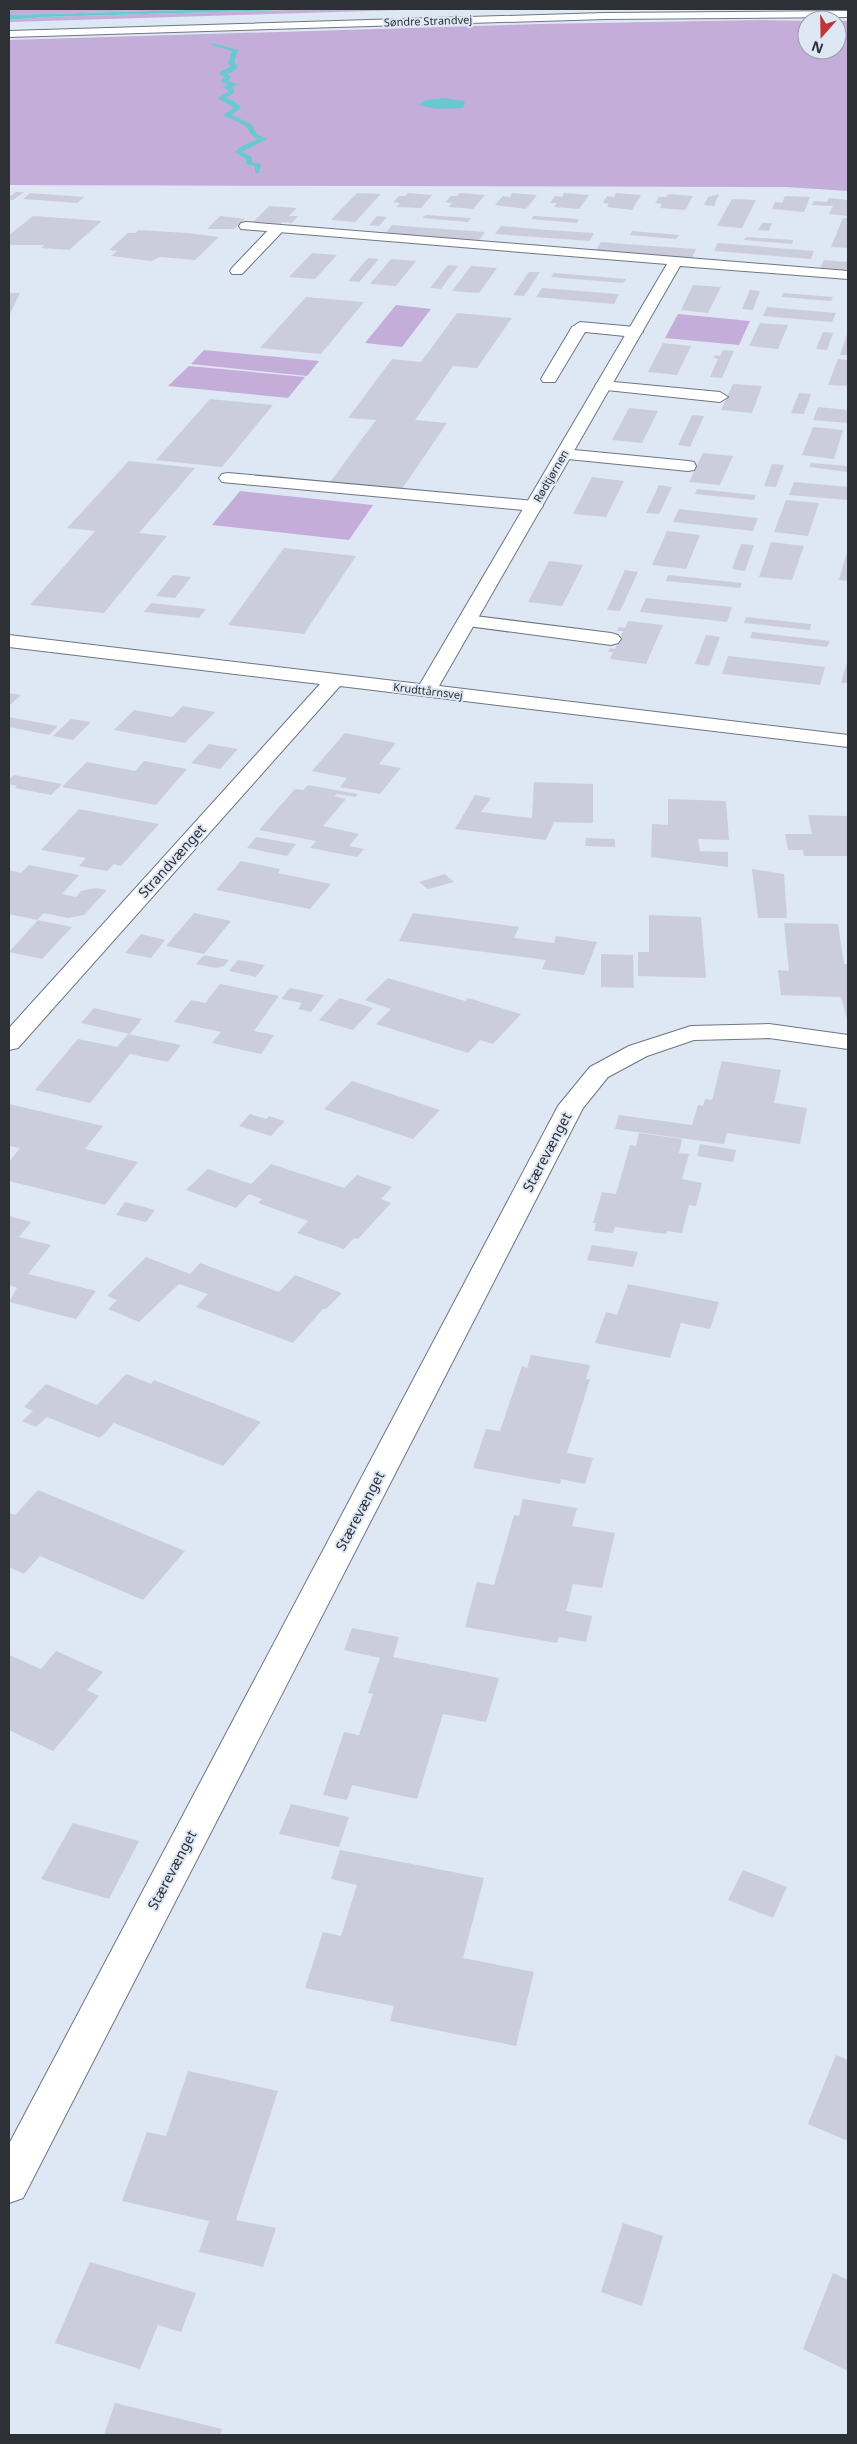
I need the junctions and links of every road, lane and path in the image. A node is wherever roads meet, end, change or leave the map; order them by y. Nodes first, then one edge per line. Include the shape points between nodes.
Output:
1 (848, 14) edge
2 (9, 34) edge
3 (246, 226) dead end
4 (277, 229) junction
5 (676, 261) junction
6 (236, 271) dead end
7 (848, 275) edge
8 (635, 332) junction
9 (549, 379) dead end
10 (604, 386) junction
11 (720, 397) dead end
12 (564, 454) junction
13 (688, 466) dead end
14 (228, 478) dead end
15 (534, 506) junction
16 (467, 621) junction
17 (611, 639) dead end
18 (9, 641) edge
19 (335, 680) junction
20 (426, 691) junction
21 (848, 741) edge
22 (848, 1042) edge
23 (9, 1043) edge
24 (9, 2184) edge

1 - 2 street, Søndre Strandvej via 605,16
3 - 4 street
4 - 5 street
4 - 6 street
5 - 7 street
5 - 8 street, Rødtjørnen
8 - 9 street via 580,326
8 - 10 street, Rødtjørnen
10 - 11 street
10 - 12 street, Rødtjørnen
12 - 13 street
12 - 15 street, Rødtjørnen
14 - 15 street
15 - 16 street, Rødtjørnen
16 - 17 street
16 - 20 street, Rødtjørnen
18 - 19 street, Krudttårnsvej
19 - 20 street, Krudttårnsvej
19 - 23 street, Strandvænget
20 - 21 street, Krudttårnsvej
22 - 24 street, Stærevænget via 769,1031 692,1033 638,1051 599,1072 571,1106

